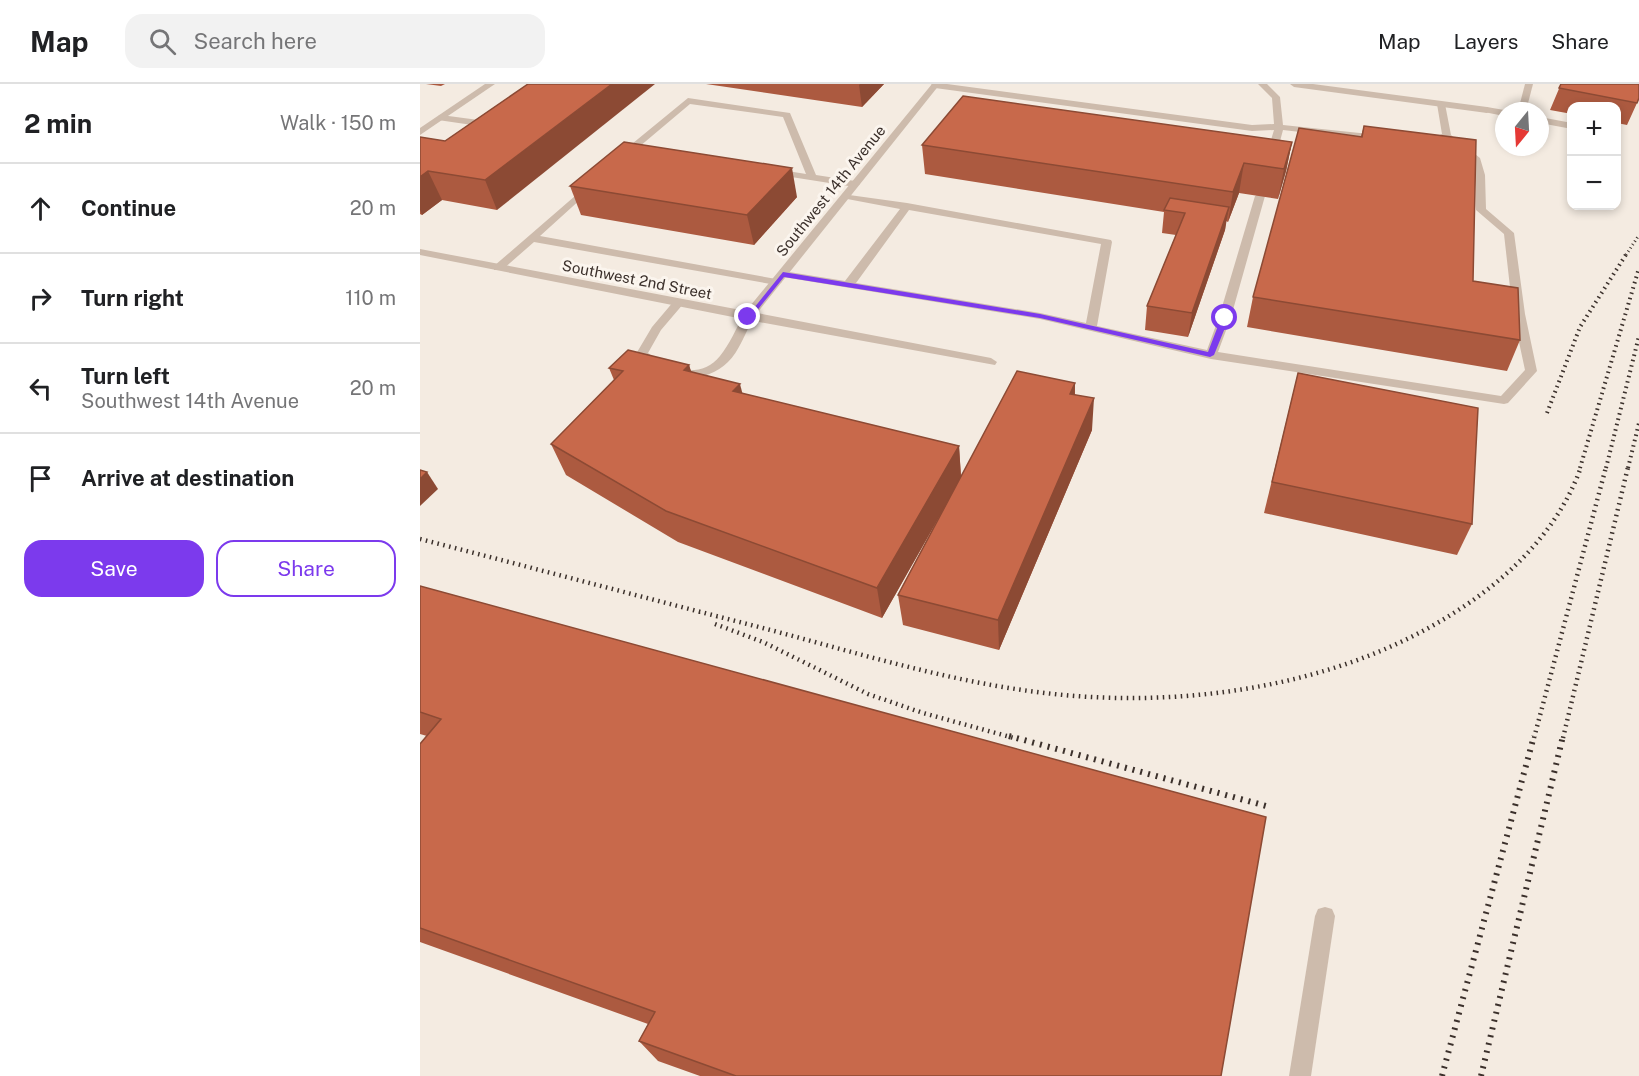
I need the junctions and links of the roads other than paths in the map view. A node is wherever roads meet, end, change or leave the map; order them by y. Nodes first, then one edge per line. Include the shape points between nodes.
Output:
1 (491, 84) edge
2 (936, 84) edge
3 (1262, 84) edge
4 (1294, 84) edge
5 (1529, 84) edge
6 (1305, 85) edge
7 (995, 92) junction
8 (1045, 99) junction
9 (1524, 102) edge
10 (1441, 104) junction
11 (1095, 105) junction
12 (1023, 110) edge
13 (1068, 111) edge
14 (1495, 111) edge
15 (1149, 112) junction
16 (495, 117) edge
17 (441, 118) junction
18 (1549, 122) edge
19 (486, 124) junction
20 (1126, 124) edge
21 (1567, 125) edge
22 (1172, 127) edge
23 (1279, 127) junction
24 (477, 130) edge
25 (420, 132) edge
26 (1447, 136) junction
27 (1391, 139) edge
28 (1425, 143) edge
29 (630, 150) junction
30 (642, 152) edge
31 (621, 158) edge
32 (1267, 168) edge
33 (767, 171) edge
34 (812, 177) junction
35 (594, 182) edge
36 (855, 184) junction
37 (846, 196) junction
38 (1260, 196) edge
39 (907, 206) junction
40 (532, 238) junction
41 (421, 254) edge
42 (498, 268) junction
43 (779, 278) junction
44 (848, 285) junction
45 (678, 303) junction
46 (748, 317) junction
47 (1091, 328) junction
48 (1210, 355) junction
49 (991, 362) dead end
50 (1324, 916) dead end
51 (1300, 1076) edge

1 - 17 street
2 - 7 street
2 - 36 street, Southwest 14th Avenue
3 - 23 street via 1276,97
4 - 6 street
5 - 9 street
6 - 10 street
7 - 8 street
7 - 12 street
8 - 11 street
8 - 13 street
10 - 14 street
10 - 26 street
11 - 15 street
11 - 20 street
15 - 22 street
15 - 23 street via 1252,128
16 - 19 street
17 - 19 street
17 - 25 street
18 - 21 street
19 - 24 street
23 - 27 street
23 - 32 street
26 - 28 street
26 - 48 street via 1475,158 1480,175 1481,210 1509,233 1531,371 1504,400
29 - 30 street
29 - 31 street
29 - 34 street via 688,100 787,115
33 - 34 street
34 - 36 street
35 - 40 street
36 - 37 street, Southwest 14th Avenue
37 - 39 street
37 - 43 street, Southwest 14th Avenue
38 - 48 street via 1225,318
39 - 44 street
39 - 47 street via 1107,242
40 - 42 street
40 - 43 street
41 - 42 street, Southwest 2nd Street
42 - 45 street, Southwest 2nd Street
43 - 44 street
43 - 46 street, Southwest 14th Avenue
44 - 47 street
45 - 46 street, Southwest 2nd Street
45 - 46 street, Southwest 14th Avenue via 642,354 657,367 681,375 710,369 725,359
46 - 49 street, Southwest 2nd Street
47 - 48 street
50 - 51 street

